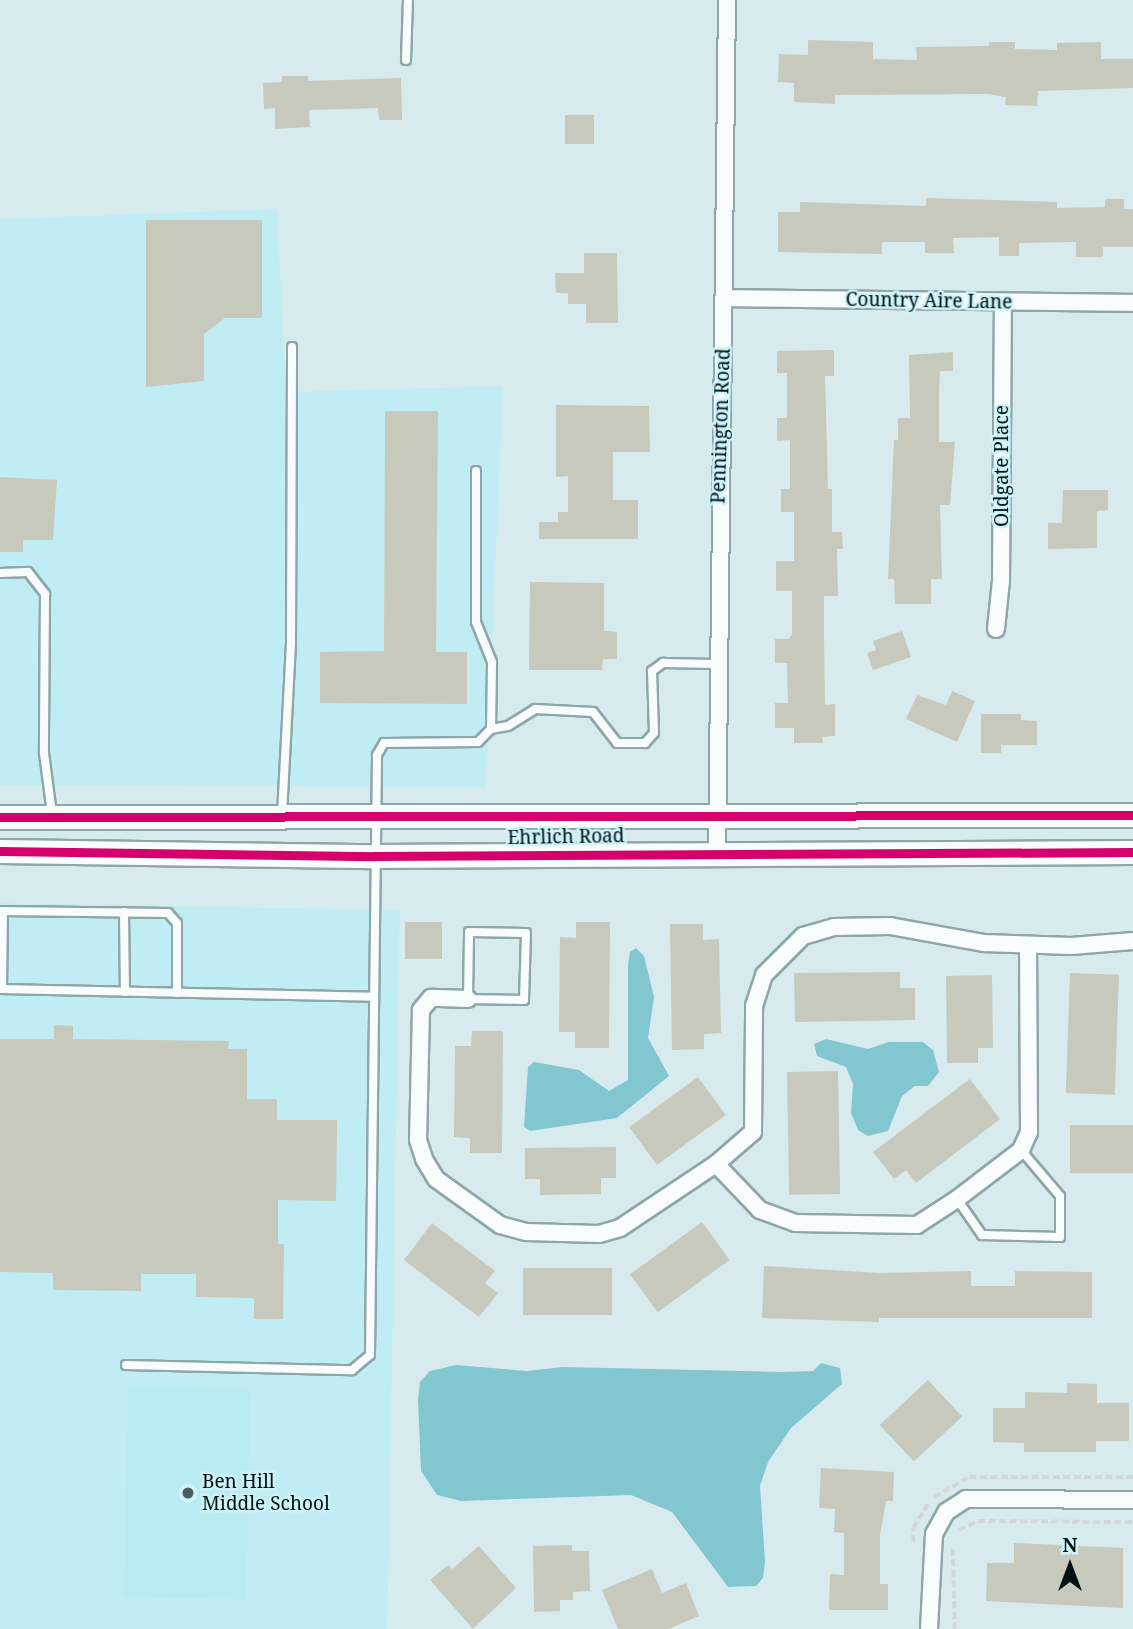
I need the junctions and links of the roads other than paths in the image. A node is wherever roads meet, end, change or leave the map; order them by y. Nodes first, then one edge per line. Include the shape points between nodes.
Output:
1 (408, 0) edge
2 (727, 0) edge
3 (406, 60) dead end
4 (724, 298) junction
5 (1003, 302) junction
6 (1133, 303) edge
7 (292, 346) dead end
8 (477, 471) dead end
9 (0, 573) edge
10 (996, 629) dead end
11 (717, 664) junction
12 (491, 729) junction
13 (717, 814) junction
14 (1133, 816) edge
15 (0, 817) edge
16 (52, 817) junction
17 (282, 818) junction
18 (374, 819) junction
19 (0, 851) edge
20 (1133, 852) edge
21 (717, 853) junction
22 (374, 856) junction
23 (1, 911) edge
24 (124, 912) junction
25 (1133, 941) edge
26 (1028, 945) junction
27 (1, 989) edge
28 (125, 992) junction
29 (177, 993) junction
30 (374, 998) junction
31 (468, 999) junction
32 (1021, 1150) junction
33 (716, 1164) junction
34 (957, 1199) junction
35 (126, 1366) dead end
36 (1133, 1500) edge
37 (929, 1629) edge

1 - 3 lane
2 - 4 street, Pennington Road
4 - 5 street, Country Aire Lane
4 - 11 street, Pennington Road
5 - 6 street, Country Aire Lane
5 - 10 street, Oldgate Place via 1001,582
7 - 17 lane via 291,644
8 - 12 lane via 475,622 492,662
9 - 16 lane via 27,572 45,594 44,753
11 - 12 lane via 663,663 652,671 654,733 645,743 617,743 593,712 535,709 508,726
11 - 13 street, Pennington Road
12 - 18 lane via 478,742 384,743 377,755
13 - 14 main road, Ehrlich Road
13 - 18 main road, Ehrlich Road
13 - 21 street, Pennington Road
15 - 16 main road, Ehrlich Road
16 - 17 main road, Ehrlich Road
17 - 18 main road, Ehrlich Road
18 - 22 lane
19 - 22 main road, Ehrlich Road
20 - 21 main road, Ehrlich Road
21 - 22 main road, Ehrlich Road
22 - 30 lane
23 - 24 lane
23 - 27 lane
24 - 28 lane
24 - 29 lane via 175,916
25 - 26 street
26 - 32 street via 1032,1109
26 - 33 street via 984,943 890,926 834,927 803,936 764,975 754,1006 753,1132
27 - 28 lane
28 - 29 lane
29 - 30 lane
30 - 35 lane via 372,1343 365,1363 352,1370
31 - 31 lane via 524,1000 526,933 469,932
31 - 33 street via 431,998 421,1010 418,1140 436,1179 500,1225 526,1232 599,1234 620,1228
32 - 34 street
32 - 34 lane via 1060,1196 1060,1237 982,1235
33 - 34 street via 760,1210 795,1223 917,1225
36 - 37 street via 966,1499 946,1512 934,1534

